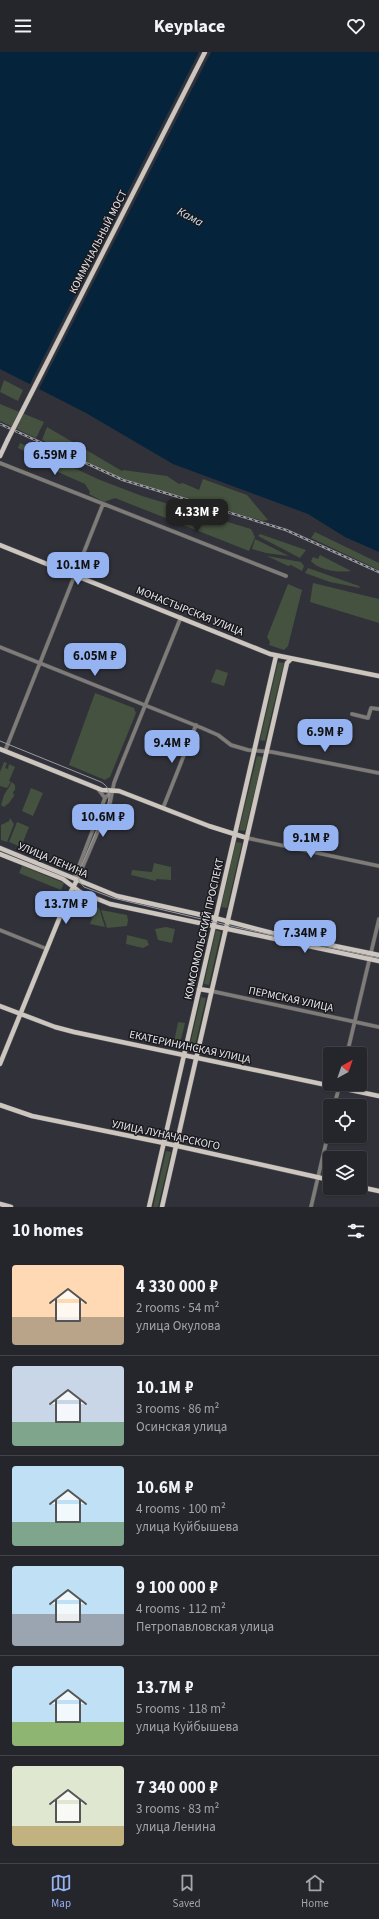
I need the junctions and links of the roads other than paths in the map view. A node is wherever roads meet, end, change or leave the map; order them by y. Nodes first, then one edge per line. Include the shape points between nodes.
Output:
1 (205, 52) edge
2 (0, 456) edge
3 (0, 463) edge
4 (103, 504) junction
5 (0, 545) edge
6 (74, 574) junction
7 (286, 576) dead end
8 (181, 617) junction
9 (0, 647) edge
10 (276, 656) junction
11 (289, 661) junction
12 (40, 663) junction
13 (379, 676) edge
14 (145, 705) junction
15 (379, 710) edge
16 (352, 714) dead end
17 (196, 725) junction
18 (2, 750) edge
19 (255, 751) junction
20 (267, 751) junction
21 (379, 773) edge
22 (97, 788) junction
23 (112, 791) junction
24 (105, 798) junction
25 (163, 808) junction
26 (234, 836) junction
27 (247, 838) junction
28 (0, 848) edge
29 (0, 854) edge
30 (379, 866) edge
31 (77, 878) junction
32 (73, 885) junction
33 (215, 918) junction
34 (379, 919) edge
35 (227, 922) junction
36 (214, 925) junction
37 (225, 928) junction
38 (0, 930) edge
39 (47, 949) junction
40 (371, 954) junction
41 (379, 955) edge
42 (370, 960) junction
43 (379, 961) edge
44 (199, 989) junction
45 (211, 991) junction
46 (0, 1006) edge
47 (20, 1014) junction
48 (354, 1022) junction
49 (379, 1027) edge
50 (349, 1047) edge
51 (184, 1055) junction
52 (196, 1058) junction
53 (0, 1064) edge
54 (323, 1083) edge
55 (359, 1091) edge
56 (379, 1096) edge
57 (0, 1105) edge
58 (164, 1143) junction
59 (326, 1143) edge
60 (176, 1146) junction
61 (318, 1178) junction
62 (323, 1179) edge
63 (367, 1188) edge
64 (379, 1191) edge
65 (0, 1204) edge
66 (11, 1207) edge
67 (149, 1207) edge
68 (162, 1207) edge
69 (311, 1207) edge

1 - 2 main road, КОММУНАЛЬНЫЙ МОСТ, bridge
3 - 4 street
4 - 6 street
4 - 7 street
5 - 6 main road, МОНАСТЫРСКАЯ УЛИЦА
6 - 8 main road, МОНАСТЫРСКАЯ УЛИЦА
6 - 12 street
8 - 10 main road, МОНАСТЫРСКАЯ УЛИЦА
8 - 14 street
9 - 12 street
10 - 11 main road, МОНАСТЫРСКАЯ УЛИЦА
10 - 19 main road, КОМСОМОЛЬСКИЙ ПРОСПЕКТ
11 - 13 main road
11 - 20 main road, КОМСОМОЛЬСКИЙ ПРОСПЕКТ
12 - 14 street
12 - 18 street
14 - 17 street
14 - 23 street
15 - 16 street via 370,708 368,718
17 - 19 street via 218,735 231,745
17 - 25 street
18 - 22 main road
19 - 20 street
19 - 26 main road, КОМСОМОЛЬСКИЙ ПРОСПЕКТ
20 - 21 street
20 - 27 main road, КОМСОМОЛЬСКИЙ ПРОСПЕКТ
22 - 23 main road
22 - 24 street
23 - 24 street
23 - 25 main road
23 - 31 street via 110,803
24 - 31 street
25 - 26 main road
26 - 27 main road
26 - 33 main road, КОМСОМОЛЬСКИЙ ПРОСПЕКТ
27 - 30 street
27 - 35 main road, КОМСОМОЛЬСКИЙ ПРОСПЕКТ
28 - 31 main road, УЛИЦА ЛЕНИНА
29 - 32 main road, УЛИЦА ЛЕНИНА
31 - 32 main road
31 - 33 main road, УЛИЦА ЛЕНИНА via 127,899
32 - 36 main road, УЛИЦА ЛЕНИНА via 82,893 110,904
32 - 39 main road
33 - 35 main road, УЛИЦА ЛЕНИНА
33 - 36 main road, КОМСОМОЛЬСКИЙ ПРОСПЕКТ
34 - 40 street
35 - 37 main road, КОМСОМОЛЬСКИЙ ПРОСПЕКТ
35 - 40 main road, УЛИЦА ЛЕНИНА
36 - 37 main road, УЛИЦА ЛЕНИНА
36 - 44 main road, КОМСОМОЛЬСКИЙ ПРОСПЕКТ
37 - 42 main road, УЛИЦА ЛЕНИНА
37 - 45 main road, КОМСОМОЛЬСКИЙ ПРОСПЕКТ
38 - 39 street
39 - 47 main road
40 - 41 main road, УЛИЦА ЛЕНИНА
40 - 42 street
42 - 43 main road, УЛИЦА ЛЕНИНА
42 - 48 street
44 - 45 main road, ПЕРМСКАЯ УЛИЦА
44 - 51 main road, КОМСОМОЛЬСКИЙ ПРОСПЕКТ
45 - 48 street, ПЕРМСКАЯ УЛИЦА
45 - 52 main road, КОМСОМОЛЬСКИЙ ПРОСПЕКТ
46 - 47 main road, ЕКАТЕРИНИНСКАЯ УЛИЦА
47 - 51 main road, ЕКАТЕРИНИНСКАЯ УЛИЦА via 60,1029
47 - 53 main road
48 - 49 street, ПЕРМСКАЯ УЛИЦА
48 - 50 street
51 - 52 main road, ЕКАТЕРИНИНСКАЯ УЛИЦА
51 - 58 main road, КОМСОМОЛЬСКИЙ ПРОСПЕКТ
52 - 54 main road, ЕКАТЕРИНИНСКАЯ УЛИЦА
52 - 60 main road, КОМСОМОЛЬСКИЙ ПРОСПЕКТ
55 - 56 main road, ЕКАТЕРИНИНСКАЯ УЛИЦА
57 - 58 main road, УЛИЦА ЛУНАЧАРСКОГО via 32,1116
58 - 60 main road, УЛИЦА ЛУНАЧАРСКОГО
58 - 67 main road, КОМСОМОЛЬСКИЙ ПРОСПЕКТ
59 - 61 street
60 - 61 main road, УЛИЦА ЛУНАЧАРСКОГО
60 - 68 main road, КОМСОМОЛЬСКИЙ ПРОСПЕКТ
61 - 62 main road, УЛИЦА ЛУНАЧАРСКОГО
61 - 69 street
63 - 64 main road
65 - 66 main road

